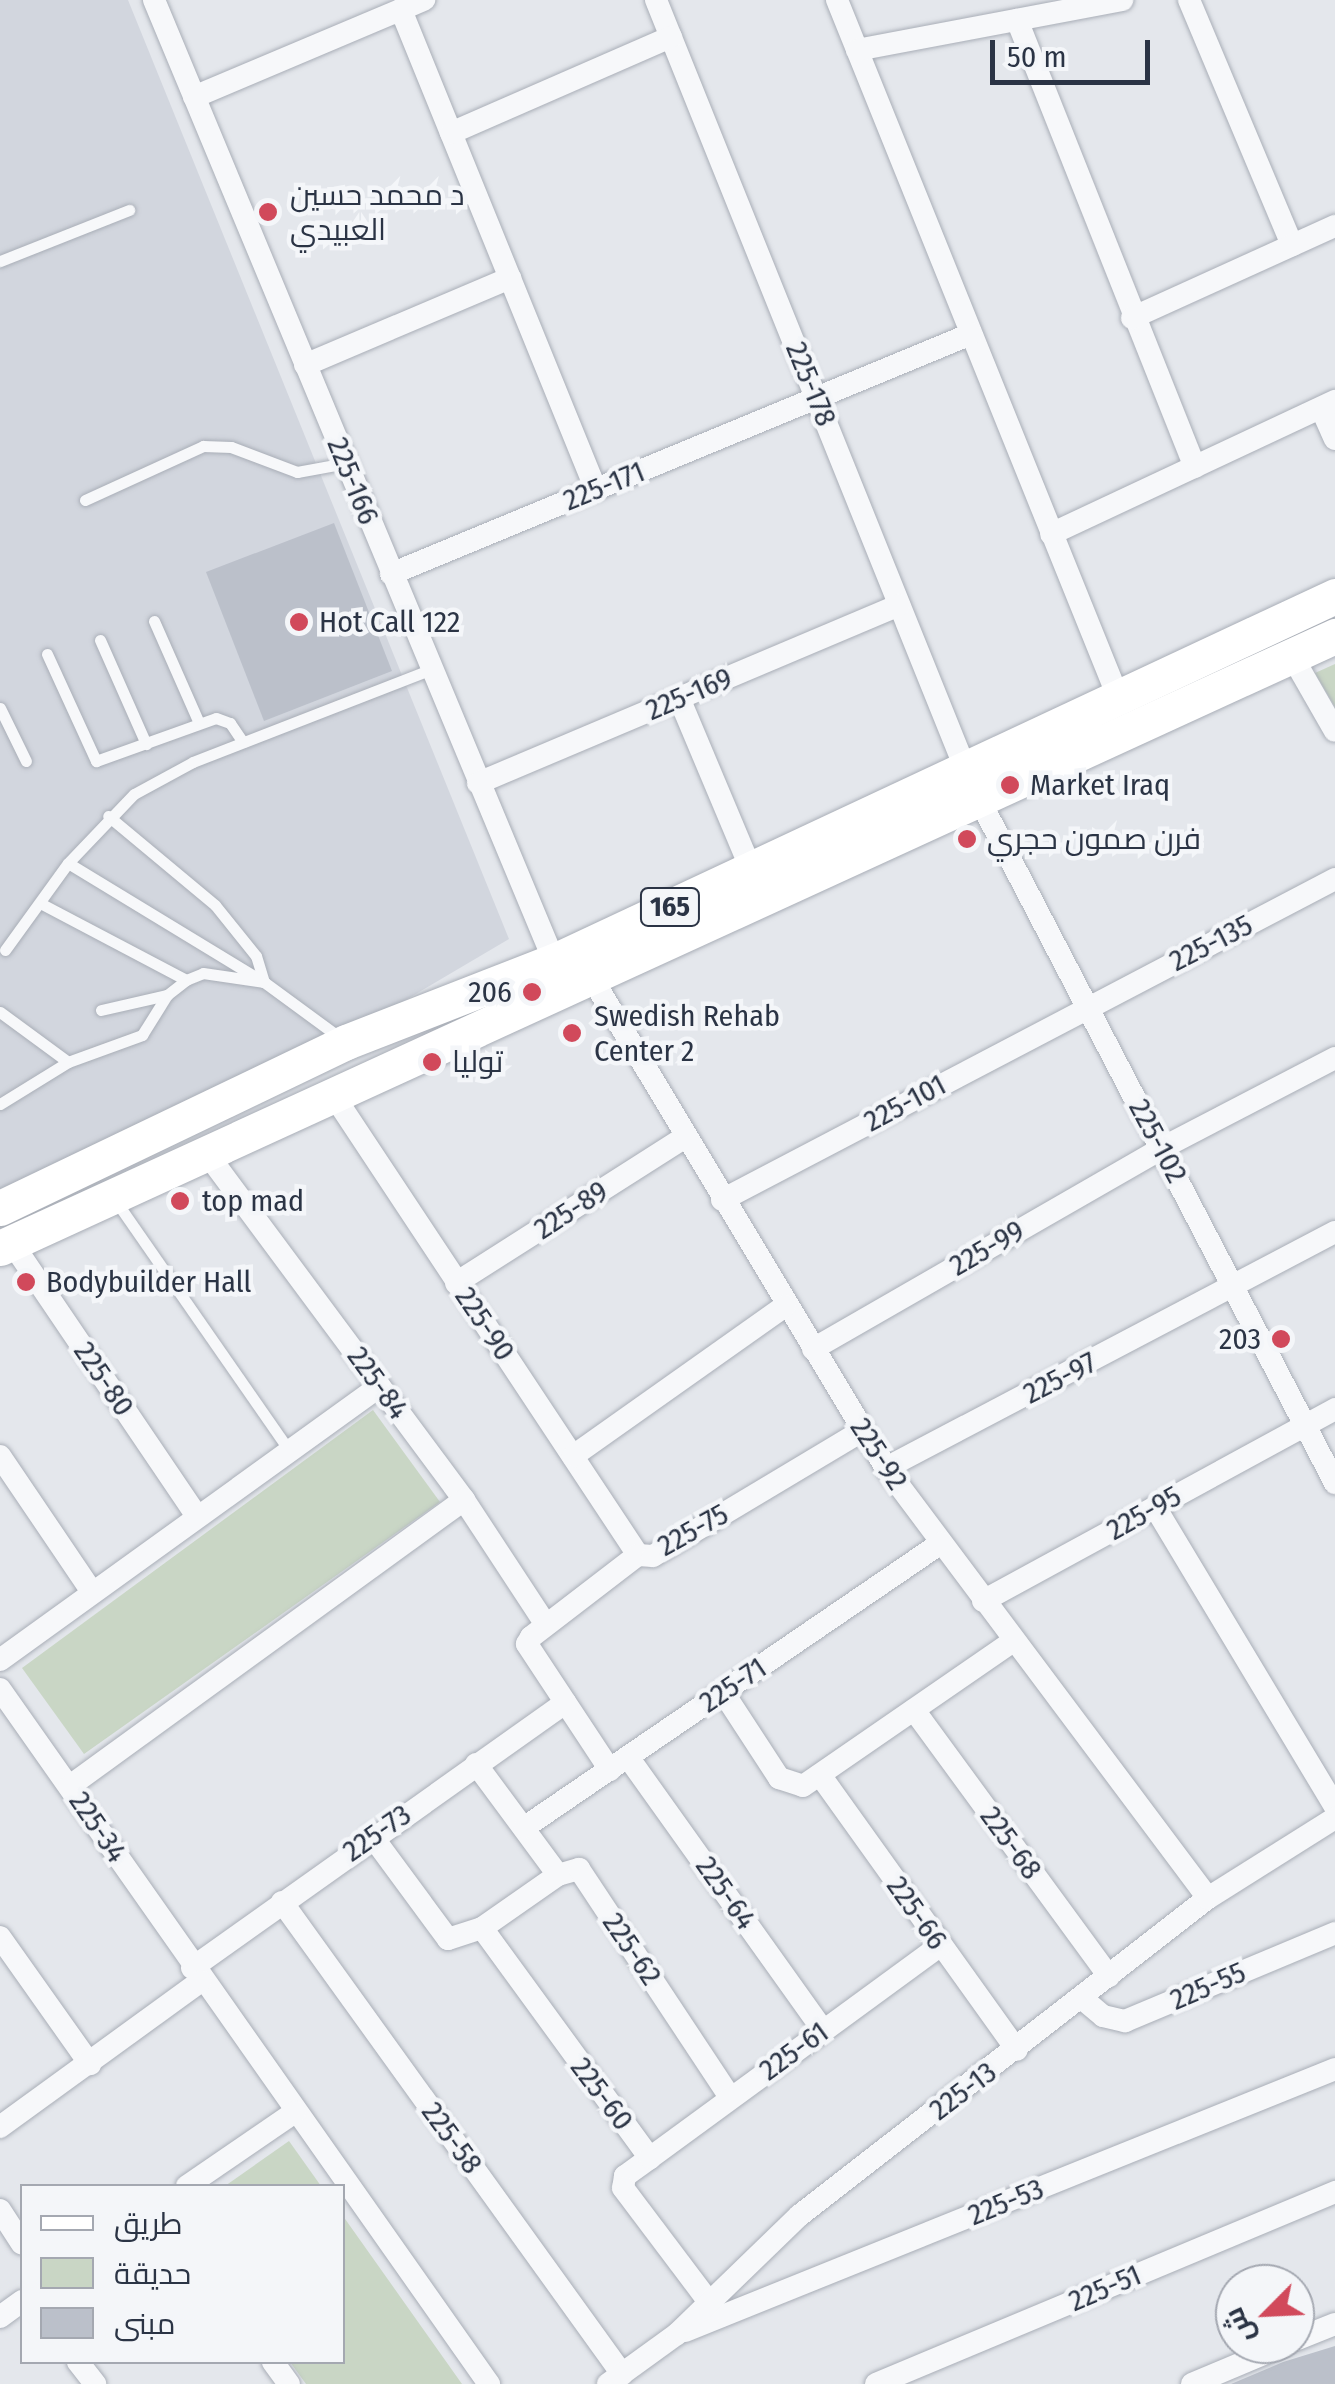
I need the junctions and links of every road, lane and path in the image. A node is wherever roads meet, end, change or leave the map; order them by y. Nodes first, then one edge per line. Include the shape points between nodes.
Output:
1 (154, 0) edge
2 (424, 0) edge
3 (656, 0) edge
4 (837, 0) edge
5 (1122, 0) edge
6 (1189, 0) edge
7 (401, 10) junction
8 (1017, 20) junction
9 (671, 37) junction
10 (857, 50) junction
11 (194, 97) junction
12 (451, 132) junction
13 (129, 210) dead end
14 (1335, 226) edge
15 (1292, 245) junction
16 (0, 261) edge
17 (510, 278) junction
18 (1132, 318) junction
19 (971, 334) junction
20 (305, 365) junction
21 (816, 398) junction
22 (1328, 405) edge
23 (1335, 439) edge
24 (346, 464) junction
25 (1196, 466) junction
26 (596, 490) junction
27 (85, 500) dead end
28 (1051, 534) junction
29 (392, 574) junction
30 (1322, 602) edge
31 (899, 605) junction
32 (154, 620) dead end
33 (100, 640) dead end
34 (1317, 644) edge
35 (47, 654) dead end
36 (431, 669) junction
37 (1118, 697) junction
38 (679, 698) junction
39 (0, 708) edge
40 (199, 723) junction
41 (1335, 731) edge
42 (243, 742) junction
43 (146, 744) junction
44 (26, 761) dead end
45 (478, 783) junction
46 (973, 784) junction
47 (108, 816) junction
48 (68, 863) junction
49 (752, 868) junction
50 (1335, 879) edge
51 (40, 903) junction
52 (6, 950) dead end
53 (554, 960) junction
54 (186, 980) junction
55 (592, 980) junction
56 (264, 982) junction
57 (167, 995) junction
58 (1088, 1007) junction
59 (100, 1010) dead end
60 (0, 1012) edge
61 (346, 1042) junction
62 (1335, 1058) edge
63 (68, 1062) junction
64 (332, 1094) junction
65 (0, 1104) edge
66 (685, 1136) junction
67 (1162, 1148) junction
68 (206, 1152) junction
69 (112, 1197) junction
70 (722, 1200) junction
71 (0, 1208) edge
72 (1335, 1232) edge
73 (6, 1245) edge
74 (456, 1282) junction
75 (1234, 1288) junction
76 (785, 1306) junction
77 (812, 1349) junction
78 (380, 1386) junction
79 (1335, 1409) edge
80 (1305, 1425) junction
81 (862, 1431) junction
82 (289, 1450) junction
83 (0, 1456) edge
84 (574, 1456) junction
85 (886, 1468) junction
86 (1335, 1482) edge
87 (464, 1500) junction
88 (1156, 1506) junction
89 (197, 1516) junction
90 (941, 1543) junction
91 (638, 1555) junction
92 (92, 1592) junction
93 (983, 1600) junction
94 (537, 1630) junction
95 (1014, 1641) junction
96 (0, 1660) edge
97 (723, 1692) junction
98 (4, 1702) edge
99 (564, 1703) junction
100 (914, 1710) junction
101 (619, 1763) junction
102 (476, 1764) junction
103 (812, 1781) junction
104 (70, 1786) junction
105 (1335, 1807) edge
106 (1335, 1818) edge
107 (525, 1827) junction
108 (372, 1836) junction
109 (558, 1875) junction
110 (1208, 1898) junction
111 (282, 1902) junction
112 (482, 1928) junction
113 (1335, 1934) edge
114 (0, 1937) edge
115 (940, 1946) junction
116 (196, 1974) junction
117 (1109, 1976) junction
118 (1084, 2000) junction
119 (823, 2030) junction
120 (1017, 2050) junction
121 (90, 2064) junction
122 (1335, 2069) edge
123 (730, 2097) junction
124 (295, 2112) junction
125 (0, 2127) edge
126 (650, 2158) junction
127 (190, 2184) edge
128 (1335, 2192) edge
129 (0, 2210) edge
130 (20, 2241) edge
131 (708, 2302) junction
132 (678, 2334) junction
133 (80, 2364) edge
134 (1239, 2364) edge
135 (615, 2379) edge
136 (95, 2384) edge
137 (489, 2384) edge
138 (876, 2384) edge
139 (1192, 2384) edge

1 - 11 street, 225-166
2 - 7 street
3 - 9 street, 225-178
4 - 10 street
5 - 8 street
6 - 15 street
7 - 11 street
7 - 12 street
8 - 10 street
8 - 18 street
9 - 12 street
9 - 21 street, 225-178
10 - 19 street
11 - 20 street, 225-166
12 - 17 street
13 - 16 lane
14 - 15 street
15 - 18 street
17 - 20 street
17 - 26 street
18 - 25 street
19 - 21 street, 225-171
19 - 28 street
20 - 24 street, 225-166
21 - 26 street, 225-171
21 - 31 street, 225-178
22 - 23 street
22 - 25 street
24 - 27 lane via 297,472 230,447 203,446
24 - 29 street, 225-166
25 - 28 street
26 - 29 street, 225-171
28 - 37 street
29 - 36 street, 225-166
30 - 34 main road
30 - 37 main road, 165
31 - 38 street, 225-169
31 - 46 street, 225-178
32 - 40 lane
33 - 43 lane
34 - 41 street
34 - 46 main road, 165
35 - 43 lane via 96,761
36 - 42 lane
36 - 45 street, 225-166
37 - 46 main road, 165
38 - 45 street, 225-169
38 - 49 street
39 - 44 lane
40 - 42 lane via 224,719
40 - 43 lane
42 - 47 lane via 163,776
45 - 53 street, 225-166
46 - 49 main road, 165
46 - 55 main road, 165
46 - 58 street, 225-102
47 - 48 lane
47 - 56 lane via 215,905 256,956
48 - 51 lane
48 - 56 lane
49 - 53 main road, 165
50 - 58 street, 225-135
51 - 52 lane
51 - 54 lane
53 - 61 main road, 165
54 - 56 lane via 203,974
54 - 57 lane
55 - 64 main road, 165
55 - 66 street, 225-92
56 - 61 lane
57 - 59 lane
57 - 63 lane via 142,1036
58 - 67 street, 225-102
58 - 70 street, 225-101
60 - 63 lane
61 - 71 main road, 165
62 - 67 street, 225-99
63 - 65 lane
64 - 68 main road, 165
64 - 74 street, 225-90
66 - 70 street, 225-92
66 - 74 street, 225-89
67 - 75 street, 225-102
67 - 77 street, 225-99
68 - 69 main road, 165
68 - 78 street, 225-84
69 - 73 main road, 165
69 - 82 lane
70 - 76 street, 225-92
72 - 75 street, 225-97
73 - 89 street, 225-80
74 - 84 street, 225-90
75 - 80 street, 225-102
75 - 85 street, 225-97
76 - 77 street, 225-92
76 - 84 street
77 - 81 street, 225-92
78 - 82 street
78 - 87 street, 225-84
79 - 80 street, 225-95
80 - 86 street, 225-102
80 - 88 street, 225-95
81 - 85 street, 225-92
81 - 91 street, 225-75 via 654,1556
82 - 89 street
83 - 92 street
84 - 91 street, 225-90
85 - 90 street, 225-92
87 - 94 street, 225-84
87 - 104 street
88 - 93 street, 225-95
88 - 105 street
89 - 92 street
90 - 93 street, 225-92
90 - 97 street, 225-71
91 - 94 street, 225-75
92 - 96 street
93 - 95 street, 225-92
94 - 99 street, 225-84 via 527,1644
95 - 100 street
95 - 110 street, 225-92
97 - 101 street, 225-71
97 - 103 street, 225-66 via 779,1778
98 - 104 street, 225-34
99 - 101 street, 225-64
99 - 102 street, 225-73
100 - 103 street
100 - 117 street, 225-68
101 - 107 street, 225-71
101 - 119 street, 225-64
102 - 107 street
102 - 108 street, 225-73
103 - 115 street, 225-66
104 - 116 street, 225-34
106 - 110 street, 225-13
107 - 109 street
108 - 111 street, 225-73
108 - 112 street via 439,1933 448,1939
109 - 112 street
109 - 123 street, 225-62 via 578,1868
110 - 117 street, 225-13
111 - 116 street, 225-73
111 - 135 street, 225-58
112 - 126 street, 225-60
113 - 118 street, 225-55 via 1125,2021 1103,2016
114 - 121 street
115 - 119 street, 225-61
115 - 120 street, 225-66
116 - 121 street, 225-73
116 - 124 street, 225-34
117 - 118 street, 225-13
118 - 120 street, 225-13
119 - 123 street, 225-61
120 - 131 street, 225-13 via 800,2215
121 - 125 street, 225-73
122 - 132 street, 225-53
123 - 126 street, 225-61
124 - 127 street
124 - 137 street, 225-34
126 - 131 street, 225-60 via 625,2176 623,2188
128 - 138 street, 225-51
129 - 130 street
131 - 132 street, 225-13
132 - 135 street, 225-13
133 - 136 street
134 - 139 street

